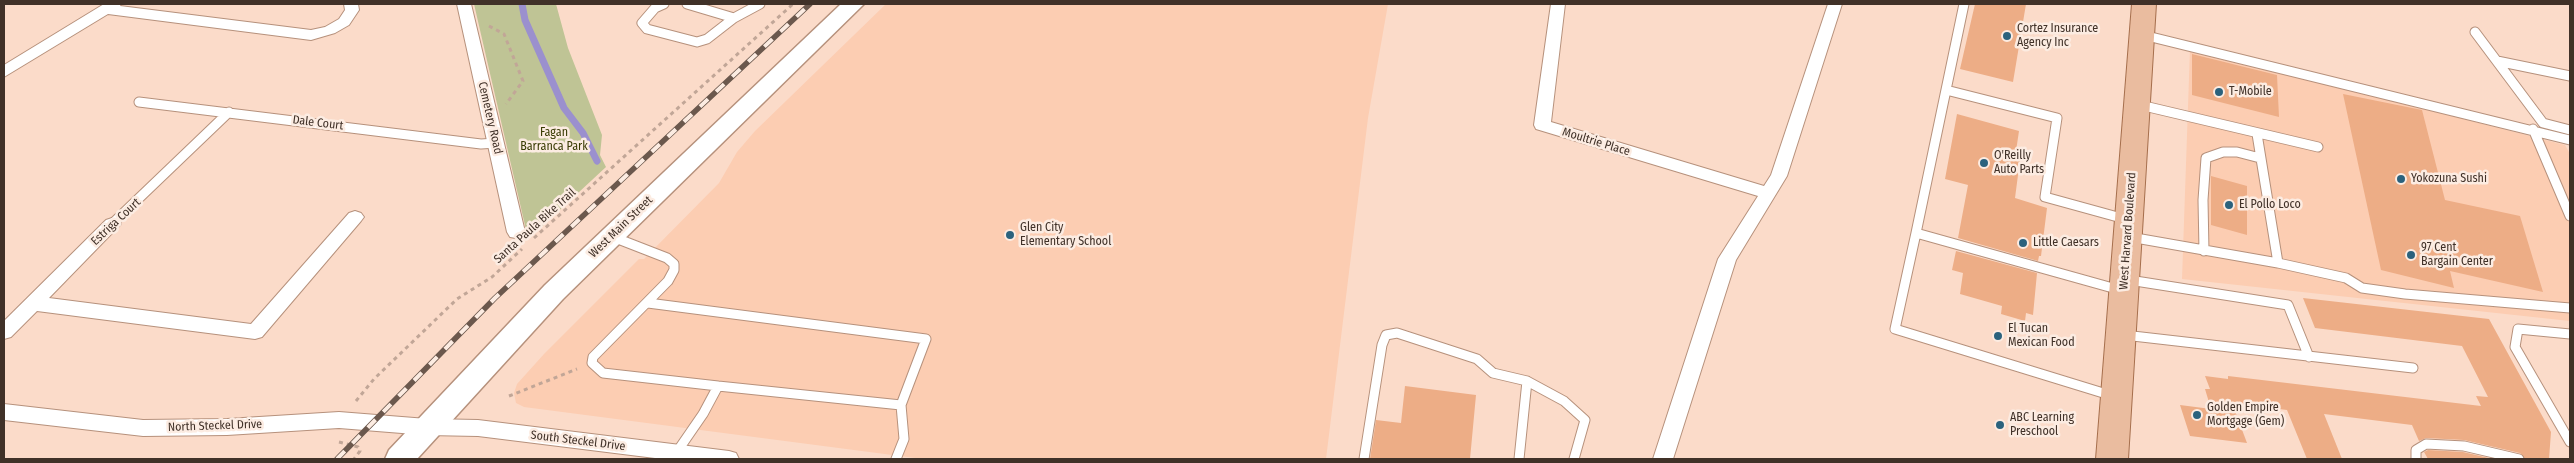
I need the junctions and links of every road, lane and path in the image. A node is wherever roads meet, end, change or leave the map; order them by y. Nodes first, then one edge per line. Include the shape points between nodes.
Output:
1 (351, 4) edge
2 (464, 4) edge
3 (664, 4) edge
4 (687, 4) edge
5 (760, 4) edge
6 (794, 4) edge
7 (853, 4) edge
8 (1558, 4) edge
9 (1835, 4) edge
10 (1964, 4) edge
11 (2144, 4) edge
12 (109, 6) edge
13 (734, 18) junction
14 (487, 24) dead end
15 (2475, 32) dead end
16 (2141, 34) junction
17 (2497, 61) junction
18 (4, 72) edge
19 (2570, 76) edge
20 (1946, 90) junction
21 (139, 102) dead end
22 (2137, 104) junction
23 (229, 112) junction
24 (491, 122) junction
25 (2533, 130) junction
26 (2570, 130) edge
27 (2257, 134) junction
28 (2570, 140) edge
29 (496, 143) junction
30 (2318, 147) dead end
31 (2260, 158) junction
32 (1768, 193) junction
33 (2570, 216) edge
34 (355, 217) dead end
35 (112, 224) joint
36 (2128, 228) junction
37 (516, 232) dead end
38 (1916, 232) junction
39 (611, 237) junction
40 (2204, 251) junction
41 (2278, 263) junction
42 (2124, 285) junction
43 (32, 303) junction
44 (648, 303) junction
45 (2570, 308) edge
46 (4, 332) edge
47 (2121, 334) junction
48 (2570, 334) edge
49 (2309, 356) junction
50 (592, 363) junction
51 (2413, 368) dead end
52 (1527, 381) junction
53 (718, 386) junction
54 (510, 396) dead end
55 (2115, 397) junction
56 (902, 405) junction
57 (4, 412) edge
58 (339, 420) junction
59 (427, 428) junction
60 (2570, 442) edge
61 (673, 456) edge
62 (354, 459) edge
63 (399, 459) edge
64 (729, 459) edge
65 (896, 459) edge
66 (1364, 459) edge
67 (1519, 459) edge
68 (1574, 459) edge
69 (1663, 459) edge
70 (2112, 459) edge
71 (2416, 459) edge
72 (2519, 459) edge

1 - 12 street via 352,10 344,22 311,35
2 - 24 street, Cemetery Road
3 - 13 lane via 642,23 647,29 697,42 707,39
4 - 13 lane
5 - 13 lane
6 - 58 path, Santa Paula Bike Trail via 492,277 457,299 374,379
7 - 39 street, West Main Street
8 - 32 street, Moultrie Place via 1542,125
9 - 32 street via 1779,176
10 - 20 lane
11 - 16 main road, West Harvard Boulevard
12 - 18 street
14 - 24 path via 504,34 523,82
15 - 17 lane
16 - 22 main road, West Harvard Boulevard
16 - 25 lane
17 - 19 lane
17 - 26 lane via 2543,123
20 - 36 lane via 2057,118 2044,197
20 - 38 lane
21 - 23 lane, Dale Court
22 - 27 lane
22 - 36 main road, West Harvard Boulevard
23 - 29 lane, Dale Court via 481,144
23 - 35 lane, Estriga Court
24 - 29 street, Cemetery Road
25 - 28 lane
25 - 33 lane
27 - 30 lane
27 - 31 lane
29 - 37 street, Cemetery Road
31 - 40 lane via 2238,152 2223,152 2206,158
31 - 41 lane
32 - 69 street via 1727,259
34 - 43 street via 255,332
35 - 43 street, Estriga Court
36 - 40 lane
36 - 42 main road, West Harvard Boulevard
38 - 42 lane
38 - 55 lane via 1895,329
39 - 44 lane via 667,258 674,264 668,281
39 - 59 street, West Main Street via 517,329
40 - 41 lane
41 - 45 lane via 2346,278 2362,288
42 - 47 main road, West Harvard Boulevard
42 - 49 lane via 2288,304
43 - 46 street, Estriga Court
44 - 50 lane via 593,357
44 - 56 lane via 926,339
47 - 49 lane
47 - 55 main road, West Harvard Boulevard
48 - 60 lane via 2518,329 2515,347
49 - 51 lane
50 - 53 lane via 603,373
50 - 54 path
52 - 66 lane via 1493,373 1477,359 1396,334 1386,335
52 - 67 lane
52 - 68 lane via 1564,401 1585,420
53 - 56 lane
53 - 61 lane via 703,414
55 - 70 main road, West Harvard Boulevard
56 - 65 lane via 904,439
57 - 58 street, North Steckel Drive via 143,428
58 - 59 street, North Steckel Drive
58 - 62 path, Santa Paula Bike Trail via 331,440 358,447 360,451
59 - 61 street, South Steckel Drive via 478,428
59 - 63 street, West Main Street
61 - 64 street, South Steckel Drive
71 - 72 lane via 2416,450 2426,444 2464,446

